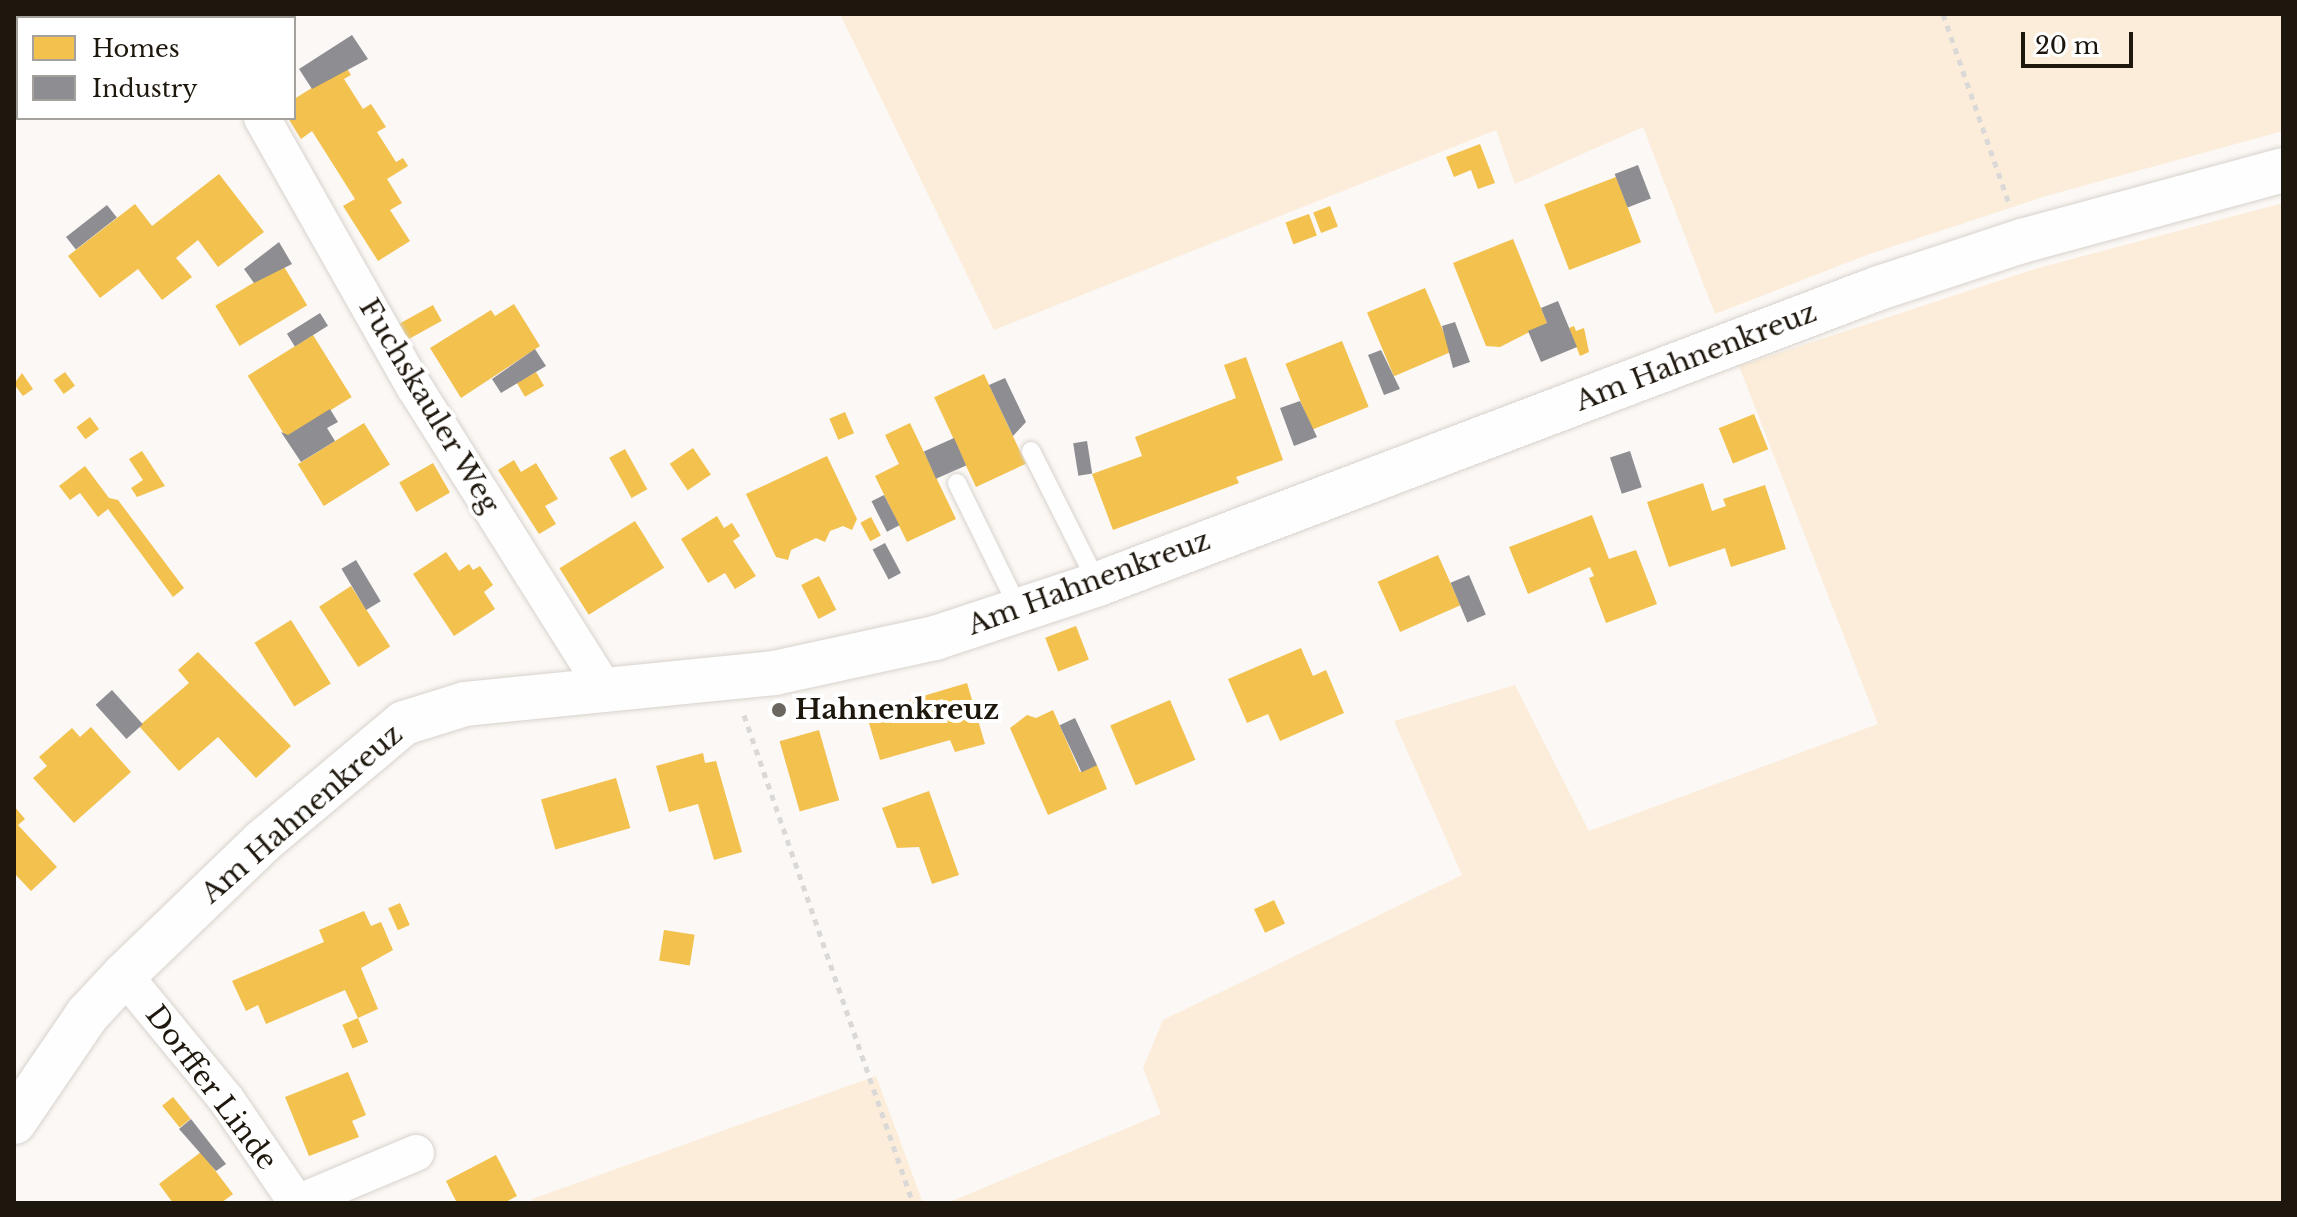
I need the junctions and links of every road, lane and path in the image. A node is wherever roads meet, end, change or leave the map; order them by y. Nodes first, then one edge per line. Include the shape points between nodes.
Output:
1 (1943, 14) edge
2 (263, 120) edge
3 (2283, 170) edge
4 (2022, 241) junction
5 (1031, 451) dead end
6 (957, 483) dead end
7 (1098, 584) junction
8 (1020, 611) junction
9 (738, 678) junction
10 (605, 690) junction
11 (124, 975) junction
12 (14, 1122) edge
13 (416, 1153) dead end
14 (297, 1203) edge
15 (913, 1203) edge

1 - 4 path
2 - 10 street, Fuchskauler Weg via 415,388
3 - 4 street, Am Hahnenkreuz
4 - 7 street, Am Hahnenkreuz via 1865,293
5 - 7 lane
6 - 8 lane
7 - 8 street, Am Hahnenkreuz
8 - 9 street, Am Hahnenkreuz via 873,654
9 - 10 street, Am Hahnenkreuz
9 - 15 path via 742,706 791,859 843,989
10 - 11 street, Am Hahnenkreuz via 465,704 404,723 262,842
11 - 12 street, Am Hahnenkreuz via 87,1015
11 - 14 street, Dorffer Linde via 226,1099
13 - 14 street, Dorffer Linde

